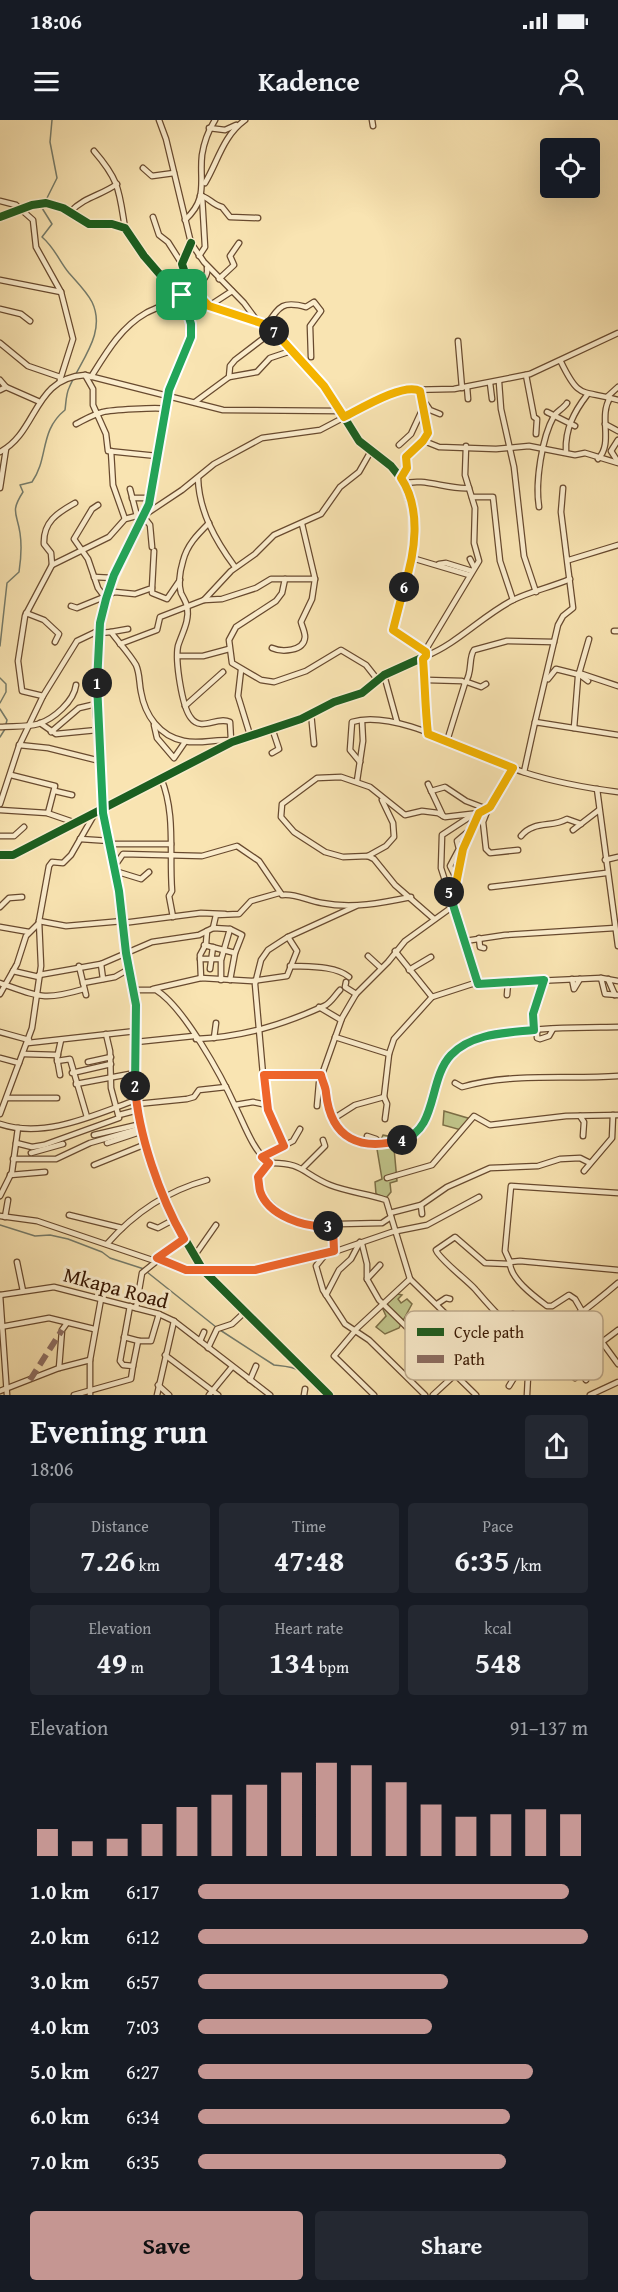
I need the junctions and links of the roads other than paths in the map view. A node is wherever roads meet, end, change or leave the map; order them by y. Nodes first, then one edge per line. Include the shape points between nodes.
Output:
1 (159, 120) edge
2 (214, 120) edge
3 (244, 121) edge
4 (209, 128) junction
5 (94, 151) dead end
6 (143, 168) dead end
7 (174, 173) junction
8 (117, 184) junction
9 (203, 185) junction
10 (201, 196) junction
11 (0, 201) edge
12 (22, 209) junction
13 (70, 212) junction
14 (0, 217) edge
15 (153, 217) dead end
16 (258, 218) dead end
17 (184, 220) junction
18 (125, 228) junction
19 (191, 243) junction
20 (239, 243) dead end
21 (199, 256) junction
22 (182, 264) junction
23 (207, 266) junction
24 (219, 279) junction
25 (0, 280) edge
26 (193, 289) junction
27 (232, 291) junction
28 (61, 292) junction
29 (182, 295) junction
30 (209, 306) junction
31 (0, 309) edge
32 (30, 321) dead end
33 (258, 322) junction
34 (267, 325) junction
35 (273, 331) junction
36 (618, 333) edge
37 (458, 341) dead end
38 (0, 344) edge
39 (291, 351) junction
40 (561, 362) junction
41 (310, 371) junction
42 (85, 375) junction
43 (526, 375) junction
44 (91, 376) junction
45 (229, 377) junction
46 (60, 379) junction
47 (0, 380) edge
48 (499, 381) junction
49 (490, 383) junction
50 (6, 387) junction
51 (464, 388) junction
52 (618, 388) edge
53 (0, 390) edge
54 (419, 390) junction
55 (587, 395) junction
56 (168, 396) junction
57 (609, 397) junction
58 (468, 399) dead end
59 (492, 399) dead end
60 (618, 400) edge
61 (40, 402) junction
62 (195, 402) junction
63 (567, 403) dead end
64 (424, 406) junction
65 (165, 409) junction
66 (340, 411) junction
67 (547, 412) dead end
68 (440, 414) dead end
69 (96, 415) junction
70 (555, 415) junction
71 (344, 417) junction
72 (570, 422) junction
73 (76, 424) dead end
74 (605, 424) junction
75 (575, 426) dead end
76 (618, 430) edge
77 (536, 434) dead end
78 (267, 436) junction
79 (618, 440) edge
80 (423, 441) junction
81 (266, 444) dead end
82 (399, 445) dead end
83 (466, 446) junction
84 (510, 447) junction
85 (6, 449) junction
86 (543, 449) junction
87 (111, 451) junction
88 (371, 451) junction
89 (566, 451) junction
90 (0, 452) edge
91 (157, 456) junction
92 (598, 459) junction
93 (618, 463) edge
94 (198, 477) junction
95 (401, 478) junction
96 (405, 484) junction
97 (0, 488) edge
98 (469, 488) junction
99 (563, 488) dead end
100 (130, 489) dead end
101 (472, 497) junction
102 (132, 498) junction
103 (151, 498) junction
104 (75, 503) dead end
105 (98, 506) dead end
106 (539, 507) dead end
107 (144, 515) junction
108 (137, 516) junction
109 (125, 519) junction
110 (209, 524) junction
111 (302, 524) junction
112 (618, 545) edge
113 (82, 552) junction
114 (412, 558) junction
115 (470, 559) dead end
116 (569, 560) junction
117 (52, 565) junction
118 (235, 567) junction
119 (472, 571) junction
120 (94, 577) junction
121 (113, 578) junction
122 (285, 579) junction
123 (315, 579) junction
124 (570, 579) junction
125 (180, 580) junction
126 (152, 588) junction
127 (536, 592) junction
128 (106, 597) junction
129 (204, 600) junction
130 (513, 600) junction
131 (71, 606) dead end
132 (187, 608) junction
133 (26, 614) junction
134 (128, 629) dead end
135 (100, 631) junction
136 (111, 632) junction
137 (589, 639) dead end
138 (54, 642) dead end
139 (554, 642) junction
140 (120, 644) junction
141 (272, 648) dead end
142 (229, 649) junction
143 (424, 655) junction
144 (178, 656) junction
145 (241, 670) junction
146 (223, 672) dead end
147 (579, 674) junction
148 (384, 675) junction
149 (377, 679) junction
150 (427, 680) junction
151 (546, 681) junction
152 (588, 681) dead end
153 (466, 682) junction
154 (486, 684) dead end
155 (76, 685) dead end
156 (618, 686) edge
157 (43, 696) junction
158 (96, 704) junction
159 (185, 706) junction
160 (311, 713) junction
161 (362, 721) junction
162 (397, 722) junction
163 (535, 722) junction
164 (40, 723) junction
165 (153, 723) junction
166 (29, 724) junction
167 (5, 726) edge
168 (272, 728) junction
169 (574, 728) junction
170 (98, 730) junction
171 (51, 732) junction
172 (428, 734) junction
173 (250, 735) junction
174 (618, 735) edge
175 (233, 741) junction
176 (447, 741) junction
177 (185, 742) junction
178 (314, 744) dead end
179 (19, 745) junction
180 (272, 753) dead end
181 (100, 761) junction
182 (360, 762) junction
183 (513, 768) junction
184 (524, 772) junction
185 (11, 775) junction
186 (161, 778) junction
187 (357, 781) junction
188 (428, 784) dead end
189 (597, 789) junction
190 (431, 790) junction
191 (55, 791) junction
192 (618, 792) edge
193 (72, 795) dead end
194 (382, 799) junction
195 (0, 804) edge
196 (102, 807) junction
197 (489, 808) junction
198 (0, 810) edge
199 (97, 810) junction
200 (599, 810) junction
201 (48, 813) junction
202 (477, 814) junction
203 (443, 816) junction
204 (76, 823) junction
205 (581, 824) junction
206 (24, 827) dead end
207 (471, 829) junction
208 (573, 830) dead end
209 (0, 836) edge
210 (521, 836) dead end
211 (80, 839) junction
212 (110, 843) junction
213 (171, 844) junction
214 (518, 850) dead end
215 (0, 855) edge
216 (170, 855) junction
217 (368, 856) junction
218 (618, 857) edge
219 (605, 860) junction
220 (115, 869) junction
221 (149, 872) dead end
222 (606, 873) junction
223 (456, 878) junction
224 (491, 887) dead end
225 (279, 893) junction
226 (449, 893) junction
227 (22, 897) dead end
228 (411, 897) junction
229 (356, 906) junction
230 (0, 907) edge
231 (452, 907) junction
232 (225, 914) junction
233 (174, 918) junction
234 (434, 919) junction
235 (38, 922) junction
236 (123, 922) junction
237 (0, 927) edge
238 (213, 928) junction
239 (616, 928) edge
240 (230, 929) junction
241 (207, 931) junction
242 (29, 932) junction
243 (288, 937) junction
244 (479, 938) junction
245 (465, 941) junction
246 (204, 945) junction
247 (618, 946) edge
248 (213, 947) junction
249 (484, 948) dead end
250 (224, 949) junction
251 (395, 951) junction
252 (126, 953) junction
253 (235, 953) junction
254 (369, 956) dead end
255 (431, 957) dead end
256 (200, 959) junction
257 (211, 959) junction
258 (221, 959) junction
259 (389, 960) junction
260 (401, 960) junction
261 (101, 964) junction
262 (79, 966) junction
263 (290, 966) junction
264 (381, 968) junction
265 (129, 969) junction
266 (201, 969) junction
267 (210, 969) junction
268 (222, 969) junction
269 (409, 970) junction
270 (13, 971) junction
271 (39, 976) junction
272 (201, 978) junction
273 (601, 978) junction
274 (103, 979) junction
275 (580, 979) junction
276 (608, 979) junction
277 (221, 980) junction
278 (230, 980) junction
279 (544, 980) junction
280 (572, 980) junction
281 (256, 981) junction
282 (510, 981) junction
283 (618, 981) edge
284 (2, 984) edge
285 (478, 984) junction
286 (84, 989) junction
287 (153, 989) junction
288 (133, 990) junction
289 (340, 990) dead end
290 (0, 994) edge
291 (356, 994) junction
292 (507, 995) dead end
293 (617, 995) edge
294 (37, 997) junction
295 (432, 997) junction
296 (319, 1007) junction
297 (341, 1020) junction
298 (216, 1023) dead end
299 (618, 1027) edge
300 (261, 1029) junction
301 (553, 1029) junction
302 (536, 1030) junction
303 (136, 1031) junction
304 (0, 1032) edge
305 (106, 1035) junction
306 (335, 1036) junction
307 (195, 1038) junction
308 (214, 1038) junction
309 (61, 1040) junction
310 (28, 1042) junction
311 (136, 1042) junction
312 (24, 1054) junction
313 (389, 1054) junction
314 (58, 1055) junction
315 (0, 1058) edge
316 (111, 1060) junction
317 (57, 1061) junction
318 (88, 1062) dead end
319 (19, 1063) junction
320 (72, 1073) junction
321 (135, 1073) junction
322 (60, 1075) dead end
323 (264, 1075) junction
324 (110, 1076) junction
325 (321, 1076) junction
326 (618, 1076) edge
327 (455, 1083) dead end
328 (76, 1084) junction
329 (226, 1087) junction
330 (0, 1094) edge
331 (7, 1097) junction
332 (384, 1097) junction
333 (57, 1098) dead end
334 (137, 1104) junction
335 (235, 1105) junction
336 (267, 1105) junction
337 (317, 1106) dead end
338 (116, 1107) junction
339 (0, 1114) edge
340 (119, 1115) junction
341 (615, 1115) edge
342 (580, 1116) junction
343 (588, 1116) junction
344 (87, 1117) junction
345 (333, 1119) junction
346 (385, 1119) dead end
347 (584, 1122) junction
348 (0, 1124) edge
349 (18, 1128) junction
350 (142, 1128) junction
351 (300, 1130) dead end
352 (94, 1135) dead end
353 (126, 1136) junction
354 (367, 1136) dead end
355 (584, 1136) dead end
356 (323, 1140) dead end
357 (16, 1143) junction
358 (107, 1143) dead end
359 (63, 1144) dead end
360 (146, 1144) junction
361 (381, 1145) junction
362 (32, 1146) junction
363 (284, 1146) junction
364 (131, 1150) junction
365 (31, 1154) junction
366 (262, 1157) junction
367 (13, 1159) junction
368 (30, 1160) junction
369 (269, 1163) junction
370 (590, 1163) junction
371 (94, 1165) dead end
372 (303, 1168) junction
373 (584, 1171) dead end
374 (45, 1172) dead end
375 (30, 1173) junction
376 (7, 1176) junction
377 (387, 1178) dead end
378 (207, 1180) dead end
379 (618, 1193) edge
380 (0, 1196) edge
381 (165, 1197) junction
382 (479, 1197) dead end
383 (8, 1200) dead end
384 (421, 1205) junction
385 (422, 1214) dead end
386 (69, 1215) dead end
387 (390, 1215) junction
388 (3, 1216) edge
389 (173, 1220) junction
390 (340, 1224) dead end
391 (150, 1225) dead end
392 (216, 1225) dead end
393 (122, 1228) junction
394 (394, 1231) junction
395 (184, 1239) junction
396 (361, 1242) junction
397 (107, 1244) junction
398 (334, 1251) junction
399 (195, 1255) junction
400 (317, 1259) junction
401 (156, 1260) junction
402 (17, 1262) dead end
403 (510, 1263) junction
404 (380, 1264) dead end
405 (204, 1270) junction
406 (618, 1270) edge
407 (367, 1279) junction
408 (410, 1279) junction
409 (618, 1283) edge
410 (23, 1291) junction
411 (0, 1295) edge
412 (326, 1295) junction
413 (101, 1299) junction
414 (450, 1299) dead end
415 (382, 1303) junction
416 (438, 1304) junction
417 (133, 1307) junction
418 (246, 1311) junction
419 (445, 1311) edge
420 (494, 1311) edge
421 (581, 1311) joint
422 (159, 1314) junction
423 (174, 1321) junction
424 (67, 1323) junction
425 (1, 1326) edge
426 (405, 1327) edge
427 (94, 1329) junction
428 (618, 1330) edge
429 (355, 1331) junction
430 (204, 1332) dead end
431 (124, 1337) junction
432 (139, 1341) junction
433 (200, 1341) junction
434 (603, 1343) joint
435 (208, 1348) junction
436 (165, 1355) junction
437 (2, 1358) edge
438 (90, 1360) junction
439 (618, 1364) edge
440 (133, 1366) junction
441 (256, 1366) dead end
442 (232, 1367) junction
443 (59, 1368) junction
444 (405, 1375) edge
445 (250, 1380) junction
446 (410, 1380) edge
447 (447, 1380) edge
448 (458, 1380) edge
449 (513, 1380) edge
450 (528, 1380) edge
451 (618, 1382) edge
452 (509, 1386) dead end
453 (366, 1387) junction
454 (2, 1390) edge
455 (89, 1393) edge
456 (211, 1393) edge
457 (162, 1394) edge
458 (7, 1395) edge
459 (74, 1395) edge
460 (218, 1395) edge
461 (270, 1395) edge
462 (329, 1395) edge
463 (367, 1395) edge
464 (374, 1395) edge
465 (425, 1395) edge
466 (433, 1395) edge
467 (476, 1395) edge
468 (527, 1395) edge
469 (590, 1395) edge

1 - 7 street
2 - 4 street
3 - 4 street via 225,130
3 - 9 street via 222,146
4 - 9 street via 202,155
5 - 8 street via 113,173
6 - 7 street via 152,176
7 - 17 street
8 - 13 street via 101,195 87,198
8 - 18 street via 122,193
9 - 10 street
10 - 16 street via 222,207 228,217
10 - 17 street
10 - 21 street via 205,247
11 - 12 street
12 - 13 street via 45,203
12 - 14 street
12 - 28 street via 33,220 36,247
13 - 18 street via 89,224
15 - 22 street via 159,235 170,244
17 - 19 street
18 - 29 street via 144,256
19 - 21 street
19 - 22 street
20 - 24 street via 230,256 234,265
21 - 23 street
22 - 26 street
23 - 24 street
23 - 26 street via 206,278
24 - 27 street
25 - 28 street
26 - 29 street
26 - 30 street
27 - 30 street
27 - 33 street
28 - 46 street via 73,343
29 - 44 street via 130,324
29 - 56 street via 192,330
30 - 33 street
31 - 32 street via 21,314
33 - 34 street
34 - 35 street
34 - 41 street via 287,303 306,307 315,302 321,311 310,326
35 - 39 street
35 - 45 street via 235,360
36 - 40 street
37 - 51 street
38 - 46 street via 38,371
39 - 41 street
39 - 45 street via 270,358 257,372
40 - 43 street
40 - 55 street via 574,386
41 - 66 street
42 - 44 street
42 - 46 street
42 - 69 street via 93,389
43 - 48 street
43 - 77 street via 537,419
44 - 56 street
45 - 62 street
46 - 61 street
47 - 50 street
48 - 49 street
48 - 84 street
49 - 51 street
49 - 59 street
50 - 53 street
50 - 61 street
51 - 54 street
51 - 58 street
52 - 57 street
54 - 64 street
54 - 68 street via 428,409
54 - 71 street via 379,399
55 - 57 street
55 - 72 street
56 - 62 street
56 - 65 street
57 - 60 street
57 - 74 street
61 - 85 street
62 - 66 street via 223,410
63 - 70 street
64 - 80 street via 428,430
64 - 82 street via 413,431
65 - 69 street via 150,407
65 - 91 street
66 - 71 street
67 - 70 street
69 - 73 street
69 - 87 street
70 - 72 street
70 - 86 street
71 - 78 street via 320,430
71 - 88 street
72 - 75 street
72 - 89 street
74 - 76 street
74 - 92 street via 605,450
78 - 81 street
78 - 94 street via 226,456
79 - 93 street via 611,451
80 - 83 street via 439,447
80 - 95 street via 406,457 407,468
83 - 84 street
83 - 98 street
84 - 86 street
84 - 127 street via 524,556
85 - 90 street
85 - 97 street
86 - 89 street
86 - 106 street
87 - 91 street
87 - 109 street via 113,488
88 - 95 street
88 - 111 street via 359,472 340,487 324,510
89 - 92 street
91 - 103 street
92 - 93 street
94 - 107 street
94 - 110 street via 198,498
95 - 96 street
96 - 98 street via 430,482 438,487
96 - 114 street via 413,512
98 - 101 street
99 - 116 street via 561,516
100 - 102 street
101 - 119 street via 479,560
101 - 130 street via 494,497 500,561
102 - 103 street
102 - 108 street
103 - 107 street
104 - 117 street via 45,527 44,544 51,553
105 - 113 street via 74,537
107 - 108 street
107 - 121 street
107 - 126 street via 150,525 153,549
108 - 109 street
109 - 113 street via 111,536
110 - 118 street
110 - 125 street via 186,551
111 - 118 street via 276,534
111 - 123 street
112 - 116 street
113 - 117 street
113 - 120 street
114 - 119 street
114 - 143 street via 393,630
115 - 119 street
116 - 124 street
117 - 133 street
118 - 129 street
119 - 143 street
120 - 121 street
120 - 128 street via 98,590
121 - 128 street
122 - 123 street
122 - 129 street via 268,580 222,599
122 - 142 street via 276,601 236,627
123 - 141 street via 312,599 301,622 303,642 291,650
124 - 127 street
124 - 139 street via 573,608 561,618
125 - 126 street via 167,599 152,593
125 - 132 street
126 - 128 street via 135,594 115,592
127 - 130 street
128 - 131 street via 77,608
128 - 135 street
129 - 132 street
130 - 143 street via 443,649
132 - 140 street via 160,617 157,630
132 - 144 street
133 - 138 street via 50,624 59,634
133 - 157 street via 18,656 22,690
134 - 136 street
135 - 136 street
135 - 157 street via 77,641
135 - 158 street
136 - 140 street
137 - 147 street
139 - 151 street
139 - 153 street via 507,641 471,651 472,667
140 - 165 street via 136,666 145,709
142 - 144 street via 203,657
142 - 145 street via 230,660
143 - 148 street
143 - 150 street
144 - 159 street
145 - 149 street via 264,682 274,682 306,671 339,650 366,665
145 - 173 street via 238,696
146 - 159 street
147 - 151 street via 556,669
147 - 152 street
147 - 156 street
147 - 169 street
148 - 149 street
148 - 162 street
149 - 160 street via 362,693
150 - 153 street
150 - 172 street via 424,693
151 - 163 street
153 - 154 street via 481,687
153 - 176 street
155 - 164 street via 75,692 55,715
157 - 166 street
158 - 170 street
158 - 171 street via 73,712
159 - 175 street via 195,723 230,722
160 - 168 street
160 - 178 street
161 - 162 street
161 - 182 street
161 - 182 street via 351,724 349,744
162 - 172 street
163 - 169 street
163 - 184 street
164 - 166 street
164 - 171 street
165 - 177 street
165 - 177 street via 158,738 174,758
166 - 167 street
166 - 179 street
168 - 173 street
168 - 180 street via 279,749
169 - 174 street
170 - 171 street
170 - 181 street
172 - 176 street
173 - 175 street
175 - 177 street via 218,738
175 - 186 street
176 - 183 street
179 - 181 street
179 - 185 street
181 - 196 street
182 - 187 street
183 - 184 street
183 - 197 street
184 - 189 street
185 - 191 street via 54,786
185 - 195 street
186 - 196 street
186 - 213 street via 172,823
187 - 194 street
187 - 217 street via 316,778 284,802 281,815 294,832 325,852 343,857
188 - 190 street
189 - 192 street
189 - 200 street
190 - 197 street via 445,787 466,801
190 - 203 street
191 - 193 street
191 - 201 street
194 - 203 street via 405,815 422,811
194 - 217 street via 393,823 394,837
196 - 199 street
196 - 212 street
197 - 202 street
197 - 214 street via 483,822 486,849 490,853
198 - 201 street
199 - 204 street
199 - 211 street
200 - 205 street
200 - 219 street
201 - 204 street
202 - 203 street
202 - 207 street
202 - 226 street via 442,835 441,869
204 - 215 street via 13,855
205 - 208 street
205 - 210 street via 567,819 554,825 543,823
206 - 209 street via 14,836
207 - 223 street
207 - 223 street via 457,841 459,849 450,866
211 - 212 street
211 - 235 street via 65,862 49,865
212 - 213 street
212 - 220 street
213 - 216 street
216 - 220 street via 123,854
216 - 225 street via 205,856 237,846 262,864
216 - 233 street via 169,896
217 - 228 street
218 - 219 street
219 - 222 street
220 - 221 street via 141,879
220 - 236 street
222 - 224 street
222 - 239 street
223 - 226 street
225 - 229 street via 324,904
225 - 232 street via 251,901 239,914
226 - 231 street
227 - 230 street via 9,898
228 - 229 street
228 - 234 street
229 - 243 street
231 - 234 street
231 - 245 street
232 - 233 street
232 - 238 street via 214,916
233 - 236 street
234 - 251 street
235 - 236 street via 66,926
235 - 242 street
235 - 271 street
236 - 252 street
237 - 242 street
238 - 240 street
238 - 241 street
239 - 244 street
239 - 247 street
240 - 250 street
240 - 253 street via 243,935
241 - 246 street
241 - 252 street via 152,942
242 - 270 street
243 - 263 street via 297,951
243 - 281 street via 263,956
244 - 245 street
244 - 249 street via 480,947
245 - 285 street
246 - 248 street
246 - 256 street
248 - 250 street
248 - 257 street
250 - 253 street
250 - 258 street
251 - 259 street
251 - 260 street
252 - 261 street
252 - 265 street
253 - 278 street
254 - 264 street
255 - 269 street
256 - 257 street
256 - 266 street
257 - 258 street
257 - 267 street
258 - 268 street
259 - 260 street
259 - 264 street
260 - 269 street
261 - 262 street
261 - 274 street
262 - 271 street
262 - 286 street
263 - 281 street via 287,976
263 - 291 street via 340,972 347,980 345,987
264 - 291 street
265 - 274 street
265 - 288 street
266 - 267 street
266 - 272 street
267 - 268 street
268 - 277 street
269 - 295 street
270 - 271 street
270 - 284 street
271 - 294 street
272 - 277 street
272 - 287 street
273 - 275 street
273 - 276 street
273 - 293 street via 604,993
274 - 286 street
275 - 280 street
275 - 280 street via 574,989
276 - 283 street
276 - 293 street
277 - 278 street
278 - 281 street
279 - 280 street
279 - 282 street
279 - 302 street via 533,1014
281 - 300 street
282 - 285 street
282 - 292 street
284 - 290 street
284 - 294 street
285 - 295 street
286 - 294 street via 59,997
287 - 288 street
287 - 307 street via 175,1006
288 - 303 street
289 - 296 street
291 - 297 street
294 - 310 street
295 - 313 street via 397,1033
296 - 297 street
296 - 300 street via 289,1018 282,1025
297 - 306 street
298 - 308 street
299 - 301 street
300 - 308 street
300 - 323 street
301 - 302 street
301 - 302 street via 549,1036 540,1039
302 - 361 street via 490,1035 454,1053 439,1077 420,1131
303 - 305 street
303 - 311 street
304 - 310 street
305 - 309 street
305 - 316 street
306 - 313 street
306 - 325 street
307 - 308 street
307 - 311 street
307 - 329 street
309 - 310 street
309 - 314 street
310 - 312 street
311 - 321 street
312 - 314 street
312 - 319 street
313 - 332 street
314 - 317 street
315 - 319 street
316 - 318 street
316 - 320 street
316 - 324 street
317 - 320 street via 70,1059
317 - 322 street
319 - 331 street
320 - 328 street
321 - 324 street
321 - 334 street
323 - 325 street
323 - 336 street
324 - 328 street
324 - 338 street
325 - 337 street
325 - 345 street
326 - 327 street via 536,1077 485,1081 462,1088
328 - 344 street
329 - 334 street via 200,1090 187,1099
329 - 335 street
330 - 331 street
331 - 333 street
331 - 339 street
332 - 345 street via 354,1106
332 - 346 street
334 - 338 street
334 - 340 street
334 - 350 street
335 - 336 street
335 - 366 street
336 - 363 street
338 - 340 street
338 - 344 street
340 - 362 street via 118,1119 71,1137
341 - 343 street
341 - 370 street via 612,1138
342 - 343 street
342 - 347 street
342 - 377 street via 490,1125 474,1116 432,1165
343 - 347 street
344 - 349 street via 54,1126
345 - 361 street via 352,1140
347 - 355 street
348 - 349 street
349 - 357 street
350 - 352 street
350 - 353 street
350 - 360 street
350 - 368 street via 94,1142 56,1160
351 - 363 street
353 - 358 street
353 - 364 street
354 - 361 street
356 - 372 street via 325,1146
357 - 362 street
357 - 367 street
359 - 365 street
360 - 364 street
360 - 381 street
362 - 365 street
363 - 366 street
364 - 371 street
365 - 368 street
366 - 369 street
367 - 368 street
367 - 376 street
368 - 375 street
369 - 372 street
369 - 398 street via 258,1177 264,1196 276,1210 299,1224 332,1226
370 - 373 street
370 - 384 street via 580,1158 560,1158 538,1166 490,1168 447,1187
372 - 387 street via 332,1186 386,1200
374 - 375 street
375 - 376 street
376 - 380 street
378 - 381 street
379 - 403 street via 510,1187 505,1251
381 - 389 street
381 - 393 street
382 - 394 street via 429,1224
383 - 388 street
384 - 385 street
384 - 387 street
386 - 393 street
387 - 390 street via 382,1222
387 - 394 street
388 - 397 street via 32,1220
389 - 391 street via 158,1228
389 - 395 street
392 - 399 street
393 - 397 street
394 - 396 street
394 - 408 street
395 - 399 street
395 - 401 street
396 - 398 street
396 - 407 street
396 - 412 street
397 - 401 street
398 - 400 street
399 - 405 street
400 - 405 street via 264,1269
400 - 412 street via 316,1270
401 - 405 street via 186,1270
401 - 417 street via 142,1273
402 - 410 street
403 - 406 street
403 - 420 street via 485,1263 455,1237 436,1250
403 - 421 street via 516,1276 547,1306 569,1295
404 - 407 street
405 - 418 street
407 - 415 street
408 - 415 street
408 - 416 street
409 - 421 street
410 - 411 street, Mkapa Road
410 - 413 street, Mkapa Road via 54,1287
411 - 425 street
412 - 429 street via 345,1324
413 - 417 street, Mkapa Road
413 - 427 street
414 - 416 street
415 - 426 street
415 - 429 street
416 - 419 street
417 - 422 street, Mkapa Road
417 - 431 street
418 - 435 street via 234,1323 218,1328
418 - 462 street
422 - 423 street, Mkapa Road
422 - 432 street via 151,1341
423 - 433 street, Mkapa Road
423 - 436 street
424 - 425 street via 49,1318
424 - 427 street
424 - 443 street via 62,1330
425 - 437 street
427 - 438 street
428 - 434 street
429 - 444 street
429 - 453 street via 334,1356
430 - 433 street
431 - 432 street
431 - 440 street via 120,1363
432 - 440 street
433 - 435 street, Mkapa Road
434 - 439 street
435 - 442 street, Mkapa Road
436 - 456 street
436 - 457 street via 158,1385
437 - 454 street
438 - 443 street
438 - 455 street
440 - 455 street via 130,1381
441 - 445 street
442 - 445 street, Mkapa Road
442 - 456 street
443 - 454 street
445 - 461 street, Mkapa Road
446 - 465 street
447 - 466 street
448 - 467 street
449 - 452 street
450 - 468 street
451 - 469 street
453 - 463 street
453 - 464 street
454 - 458 street
455 - 459 street
456 - 460 street

